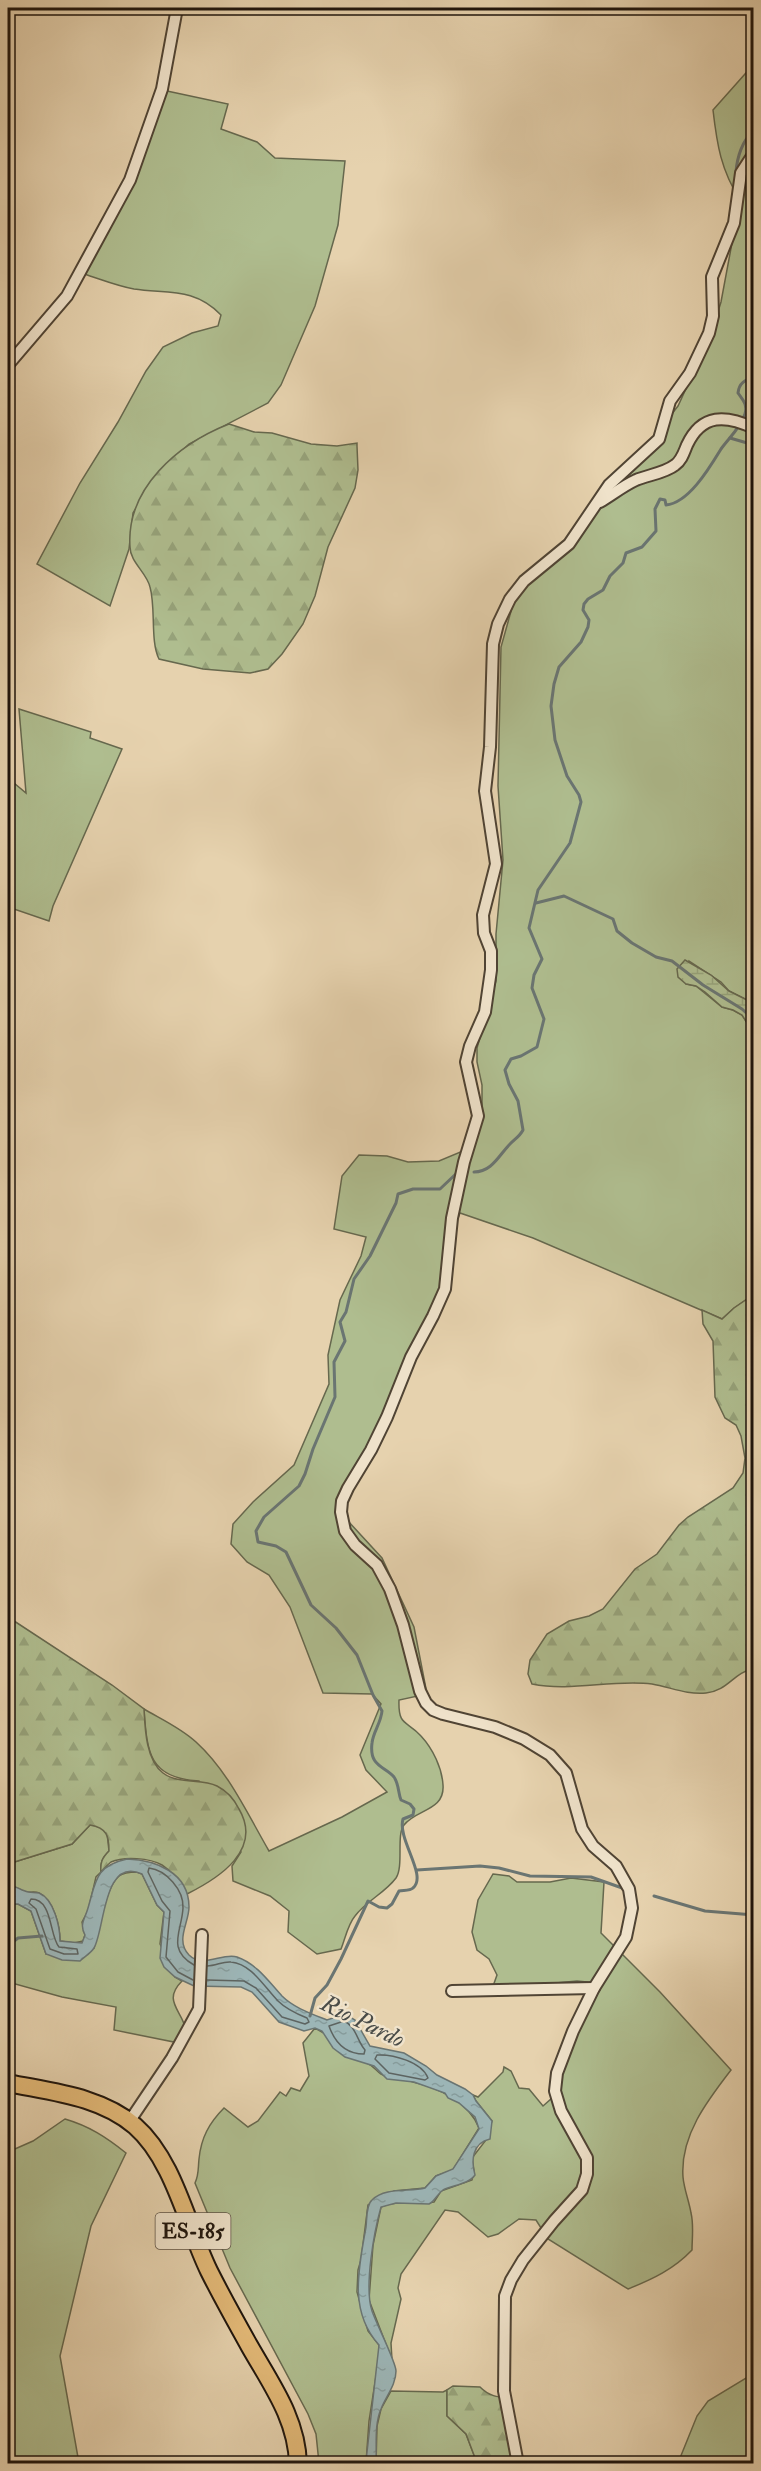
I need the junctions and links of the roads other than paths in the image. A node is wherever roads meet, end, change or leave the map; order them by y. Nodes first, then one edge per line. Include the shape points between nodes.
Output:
1 (177, 8) edge
2 (753, 153) edge
3 (8, 365) edge
4 (753, 428) edge
5 (592, 507) junction
6 (202, 1935) dead end
7 (594, 1988) junction
8 (452, 1991) dead end
9 (8, 2083) edge
10 (129, 2122) junction
11 (297, 2463) edge
12 (518, 2463) edge

1 - 3 street via 162,89 120,202 68,296
2 - 5 street via 741,173 734,223 712,277 713,316 705,344 670,401 659,439 624,470
4 - 5 street via 725,418 705,423 694,432 673,467 631,483
5 - 7 street via 569,544 524,581 510,599 493,644 485,791 496,864 483,915 491,970 485,1012 466,1062 478,1116 452,1218 445,1289 375,1442 348,1488 341,1512 345,1531 377,1564 390,1589 426,1703 443,1714 524,1739 550,1755 566,1773 582,1829 593,1846 616,1866 629,1889 630,1926
6 - 10 street via 199,2009
7 - 8 street
7 - 12 street via 561,2058 555,2091 561,2111 587,2158 587,2174 582,2190 524,2260 505,2296 504,2391
9 - 10 main road, ES-185 via 89,2101 115,2111
10 - 11 main road, ES-185 via 151,2142 209,2270 274,2388 292,2427

